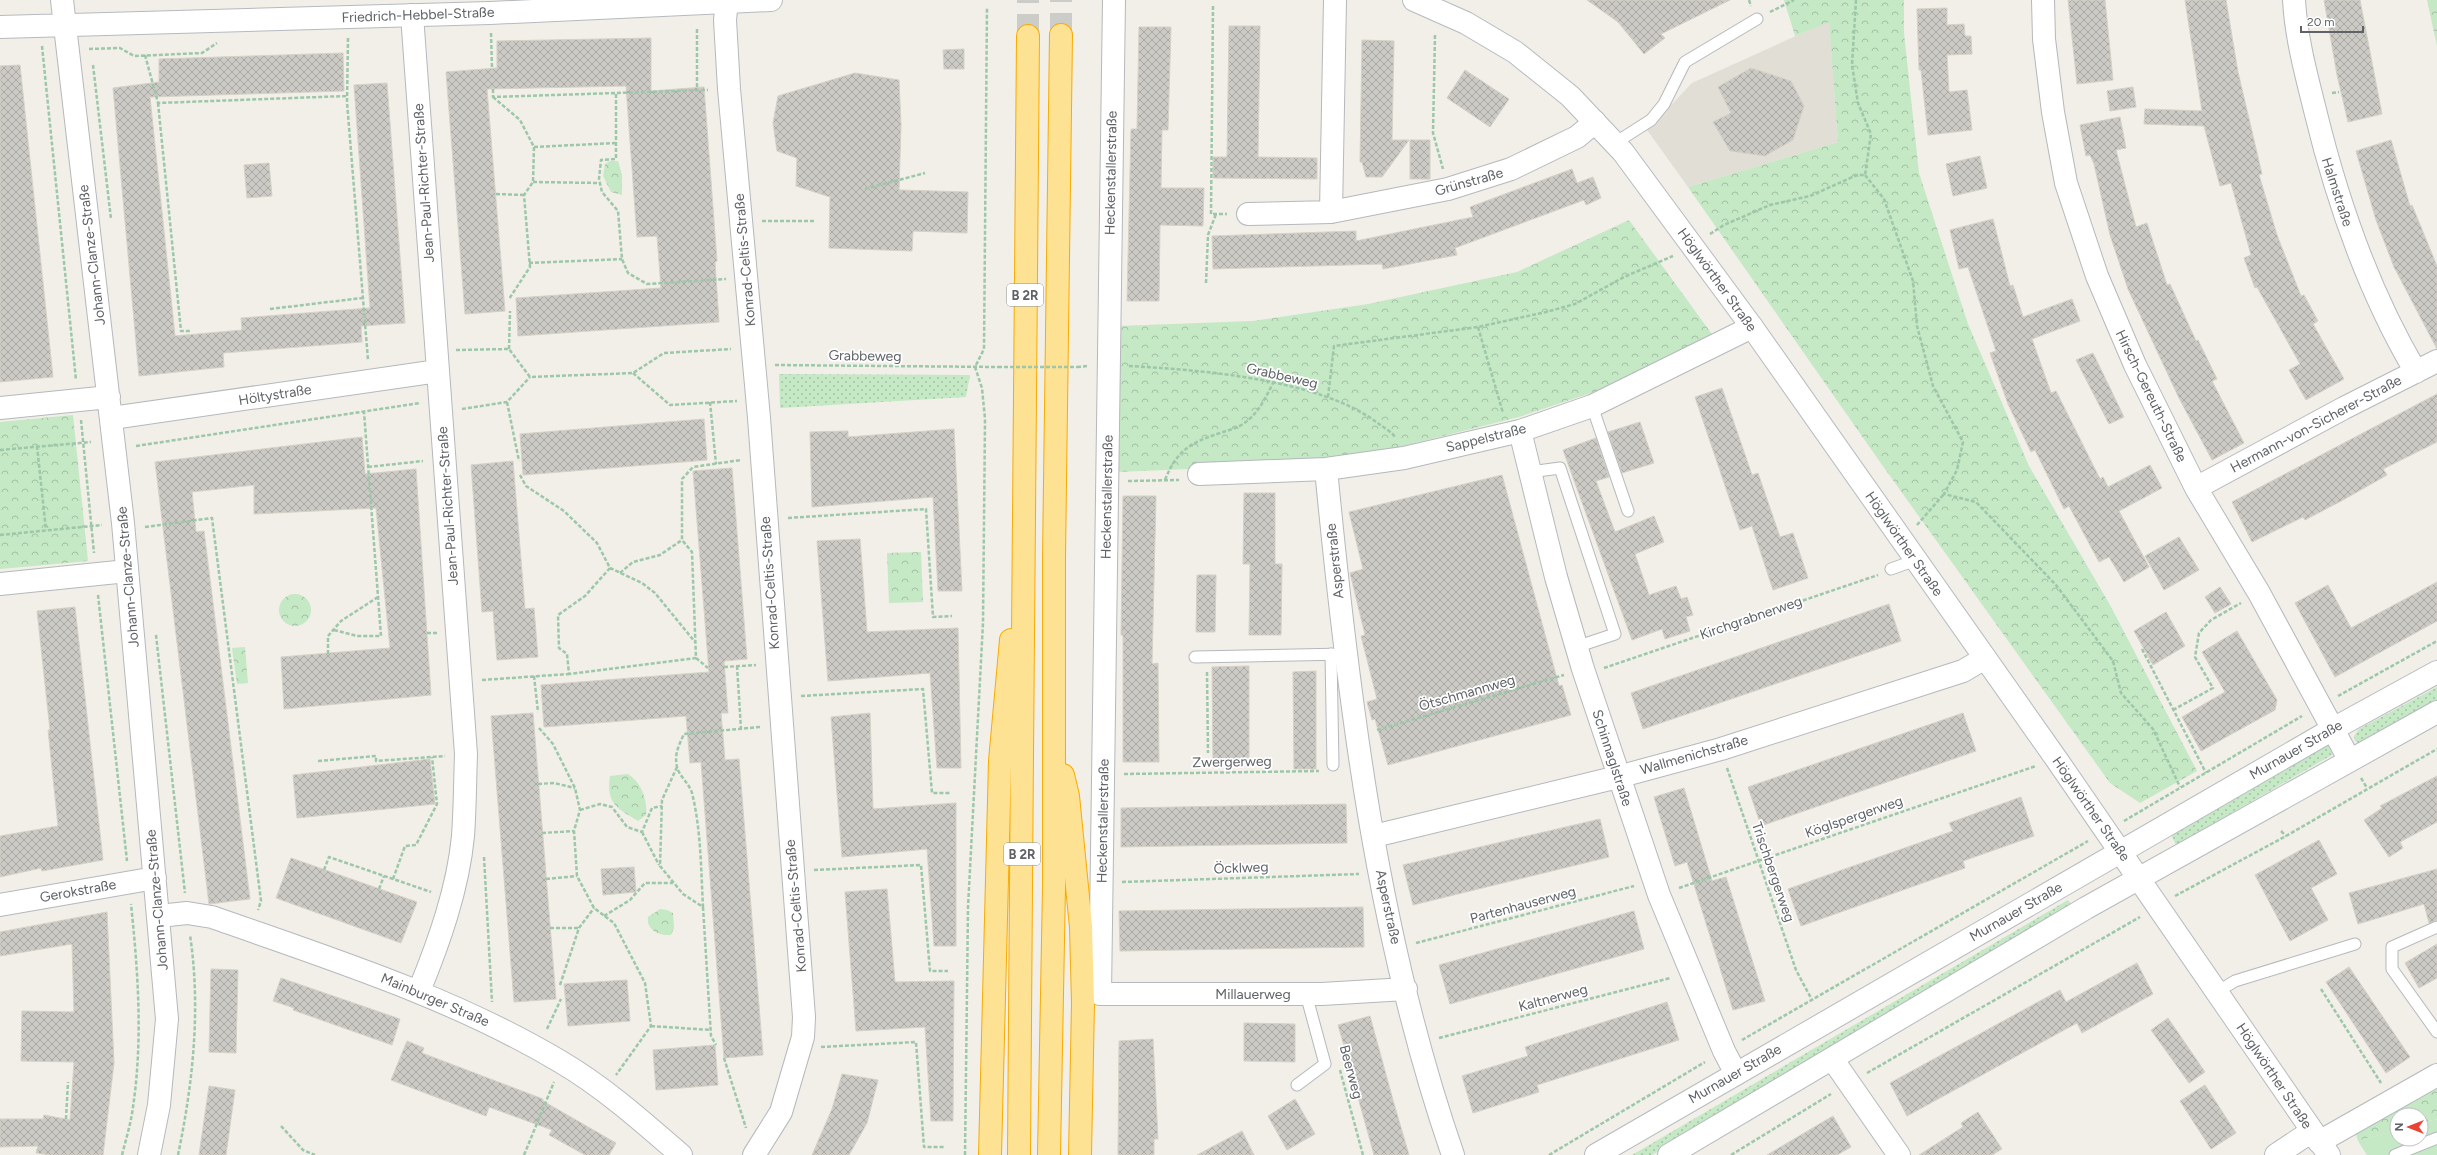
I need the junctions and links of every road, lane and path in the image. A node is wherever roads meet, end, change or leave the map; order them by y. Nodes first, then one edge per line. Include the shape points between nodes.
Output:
1 (62, 0) edge
2 (771, 0) edge
3 (1114, 0) edge
4 (1335, 0) edge
5 (1414, 0) edge
6 (1794, 0) edge
7 (1856, 0) edge
8 (2043, 0) edge
9 (2294, 0) edge
10 (727, 1) edge
11 (1441, 5) edge
12 (1213, 6) dead end
13 (987, 8) dead end
14 (490, 13) junction
15 (412, 15) junction
16 (1757, 19) joint
17 (65, 26) junction
18 (0, 27) edge
19 (697, 29) dead end
20 (348, 34) dead end
21 (1061, 35) tunnel mouth
22 (1435, 35) dead end
23 (1028, 36) tunnel mouth
24 (221, 40) dead end
25 (68, 51) junction
26 (43, 53) dead end
27 (145, 55) junction
28 (492, 68) dead end
29 (493, 89) dead end
30 (729, 89) junction
31 (697, 91) junction
32 (616, 94) junction
33 (347, 96) junction
34 (493, 97) junction
35 (158, 103) junction
36 (1595, 122) junction
37 (1615, 143) junction
38 (616, 144) junction
39 (534, 147) junction
40 (925, 174) dead end
41 (1865, 175) junction
42 (533, 182) junction
43 (600, 183) junction
44 (865, 189) dead end
45 (1448, 189) junction
46 (496, 194) dead end
47 (524, 195) junction
48 (1331, 212) junction
49 (1216, 214) junction
50 (1248, 214) joint
51 (742, 220) junction
52 (816, 222) dead end
53 (1692, 244) junction
54 (622, 259) junction
55 (529, 263) junction
56 (746, 277) junction
57 (1206, 283) dead end
58 (362, 298) junction
59 (509, 299) dead end
60 (270, 309) dead end
61 (510, 311) dead end
62 (1478, 327) junction
63 (1752, 327) junction
64 (191, 331) dead end
65 (509, 349) junction
66 (732, 349) dead end
67 (2437, 361) edge
68 (754, 365) junction
69 (1129, 366) dead end
70 (975, 367) junction
71 (1077, 367) dead end
72 (438, 371) junction
73 (2416, 372) junction
74 (633, 373) junction
75 (530, 377) junction
76 (370, 381) junction
77 (1273, 383) junction
78 (1328, 397) junction
79 (738, 400) dead end
80 (507, 402) junction
81 (710, 402) junction
82 (448, 405) junction
83 (1592, 406) junction
84 (0, 408) edge
85 (110, 408) junction
86 (364, 412) junction
87 (1515, 432) junction
88 (114, 440) junction
89 (37, 446) junction
90 (136, 446) dead end
91 (0, 450) edge
92 (762, 458) junction
93 (1404, 458) junction
94 (445, 459) junction
95 (519, 461) dead end
96 (716, 464) junction
97 (368, 467) junction
98 (1326, 468) junction
99 (1530, 472) junction
100 (1199, 474) joint
101 (520, 475) dead end
102 (1165, 480) junction
103 (1107, 481) junction
104 (2196, 488) junction
105 (1944, 494) junction
106 (1628, 511) dead end
107 (766, 519) junction
108 (123, 523) junction
109 (1916, 526) dead end
110 (144, 527) dead end
111 (46, 530) junction
112 (0, 535) edge
113 (682, 540) junction
114 (1022, 553) junction
115 (1916, 560) junction
116 (610, 568) junction
117 (1891, 569) joint
118 (127, 571) junction
119 (620, 573) junction
120 (0, 584) edge
121 (2259, 593) junction
122 (378, 597) junction
123 (952, 616) dead end
124 (334, 630) junction
125 (2437, 641) edge
126 (696, 642) junction
127 (1576, 647) junction
128 (2142, 649) dead end
129 (328, 654) dead end
130 (1338, 654) junction
131 (1195, 657) dead end
132 (1206, 657) junction
133 (696, 658) junction
134 (1985, 658) junction
135 (776, 663) junction
136 (737, 666) junction
137 (724, 667) dead end
138 (708, 668) dead end
139 (1584, 672) junction
140 (2437, 672) edge
141 (569, 674) junction
142 (534, 676) junction
143 (461, 681) junction
144 (779, 698) junction
145 (2321, 705) junction
146 (2173, 710) junction
147 (538, 712) dead end
148 (2437, 712) edge
149 (781, 726) junction
150 (539, 728) dead end
151 (742, 729) junction
152 (2333, 729) junction
153 (1357, 735) junction
154 (1054, 736) junction
155 (1721, 749) junction
156 (2437, 749) edge
157 (1208, 753) dead end
158 (466, 754) junction
159 (432, 757) junction
160 (2349, 759) junction
161 (2057, 760) junction
162 (318, 762) dead end
163 (1333, 765) dead end
164 (677, 768) junction
165 (1322, 771) dead end
166 (2206, 773) junction
167 (1103, 775) junction
168 (1618, 777) junction
169 (538, 784) dead end
170 (2180, 787) junction
171 (576, 788) junction
172 (950, 793) dead end
173 (662, 806) junction
174 (580, 810) junction
175 (2126, 820) dead end
176 (574, 831) junction
177 (2280, 831) dead end
178 (642, 832) junction
179 (542, 833) dead end
180 (1374, 836) junction
181 (2286, 836) junction
182 (2082, 844) dead end
183 (2120, 852) junction
184 (483, 855) dead end
185 (1758, 860) junction
186 (660, 866) junction
187 (324, 870) dead end
188 (794, 872) junction
189 (1380, 872) junction
190 (384, 876) junction
191 (577, 876) junction
192 (155, 878) junction
193 (2140, 878) junction
194 (392, 879) junction
195 (546, 879) dead end
196 (1102, 882) junction
197 (673, 883) junction
198 (1657, 888) junction
199 (379, 889) dead end
200 (2177, 895) dead end
201 (450, 898) junction
202 (0, 905) edge
203 (703, 907) junction
204 (594, 908) junction
205 (159, 916) junction
206 (604, 916) junction
207 (2134, 920) dead end
208 (2437, 927) edge
209 (550, 928) dead end
210 (579, 928) junction
211 (250, 931) junction
212 (2355, 944) dead end
213 (1396, 948) junction
214 (948, 971) dead end
215 (1692, 972) junction
216 (560, 985) dead end
217 (1406, 989) junction
218 (2321, 989) dead end
219 (419, 991) junction
220 (2217, 992) junction
221 (1100, 994) joint
222 (1306, 994) junction
223 (561, 999) dead end
224 (1812, 1000) junction
225 (494, 1024) junction
226 (651, 1026) junction
227 (711, 1030) junction
228 (2437, 1032) edge
229 (1419, 1043) junction
230 (716, 1045) dead end
231 (801, 1048) junction
232 (537, 1049) junction
233 (1724, 1051) junction
234 (724, 1058) dead end
235 (1833, 1060) junction
236 (562, 1063) junction
237 (1339, 1066) dead end
238 (1736, 1074) junction
239 (2437, 1075) edge
240 (68, 1082) dead end
241 (1850, 1083) junction
242 (1297, 1085) dead end
243 (604, 1091) junction
244 (2392, 1101) junction
245 (66, 1119) dead end
246 (281, 1126) dead end
247 (2437, 1138) edge
248 (2320, 1143) edge
249 (944, 1147) dead end
250 (756, 1152) edge
251 (149, 1155) edge
252 (315, 1155) edge
253 (524, 1155) edge
254 (681, 1155) edge
255 (966, 1155) edge
256 (990, 1155) edge
257 (1019, 1155) edge
258 (1049, 1155) edge
259 (1080, 1155) edge
260 (1363, 1155) edge
261 (1453, 1155) edge
262 (1549, 1155) edge
263 (1596, 1155) edge
264 (1669, 1155) edge
265 (1731, 1155) edge
266 (1899, 1155) edge
267 (2276, 1155) edge
268 (2395, 1155) edge

1 - 17 street, Johann-Clanze-Straße
2 - 10 street, Friedrich-Hebbel-Straße
3 - 103 street, Heckenstallerstraße
4 - 48 street
5 - 11 street, Höglwörther Straße
6 - 16 path
7 - 41 path via 1852,65 1858,103 1871,134
8 - 104 street, Hirsch-Gereuth-Straße via 2047,68 2066,183 2100,283 2135,365
9 - 73 street, Halmstraße via 2306,77 2324,150 2346,222 2379,299
10 - 14 street, Friedrich-Hebbel-Straße
10 - 30 street, Konrad-Celtis-Straße via 725,20
11 - 36 street, Höglwörther Straße via 1516,52 1570,96
12 - 49 path via 1211,214
13 - 70 path via 984,349
14 - 15 street, Friedrich-Hebbel-Straße
14 - 28 path
15 - 17 street, Friedrich-Hebbel-Straße
15 - 72 street, Jean-Paul-Richter-Straße
16 - 37 lane via 1685,62 1664,104 1650,120
17 - 18 street, Friedrich-Hebbel-Straße
17 - 25 street, Johann-Clanze-Straße
19 - 31 path
20 - 33 path
21 - 154 highway, B 2R
22 - 45 path via 1434,133
23 - 114 highway, B 2R
24 - 27 path via 202,53
25 - 26 path
25 - 27 path via 120,48 134,56
25 - 85 street, Johann-Clanze-Straße
27 - 35 path
29 - 34 path
30 - 31 path
30 - 51 street, Konrad-Celtis-Straße
31 - 32 path
32 - 34 path
32 - 38 path
33 - 35 path
33 - 58 path
34 - 39 path via 520,120
35 - 64 path via 181,332
36 - 37 street, Höglwörther Straße
36 - 45 street, Grünstraße via 1577,137 1511,169
37 - 53 street, Höglwörther Straße
38 - 39 path
38 - 43 path via 616,159 601,160
39 - 42 path
40 - 44 path
41 - 53 path via 1857,175 1810,196 1770,205 1724,225
41 - 105 path via 1884,199 1913,281 1917,326 1933,386 1963,442 1957,470
42 - 43 path
42 - 47 path
43 - 54 path via 602,192 618,211
45 - 48 street, Grünstraße
46 - 47 path
47 - 55 path
48 - 50 street, Grünstraße
49 - 50 path
49 - 57 path via 1208,235
51 - 52 path
51 - 56 street, Konrad-Celtis-Straße
53 - 62 path via 1669,258 1597,290 1575,304
53 - 63 street, Höglwörther Straße
54 - 55 path
54 - 56 path via 628,273 647,284
55 - 59 path via 530,267
56 - 68 street, Konrad-Celtis-Straße
58 - 60 path
58 - 76 path
61 - 65 path
62 - 78 path via 1334,346
62 - 87 path
63 - 83 street, Sappelstraße
63 - 115 street, Höglwörther Straße
65 - 72 path via 451,350
65 - 75 path
66 - 74 path via 664,353
67 - 73 street, Hermann-von-Sicherer-Straße
68 - 70 path, Grabbeweg
68 - 92 street, Konrad-Celtis-Straße
69 - 77 path, Grabbeweg via 1221,373
70 - 71 path, Grabbeweg, bridge
70 - 255 path via 982,388 985,419 983,623 968,907
72 - 76 street, Höltystraße
72 - 82 street, Jean-Paul-Richter-Straße
73 - 104 street, Hermann-von-Sicherer-Straße
74 - 75 path
74 - 81 path via 670,405
75 - 80 path
76 - 85 street, Höltystraße
77 - 78 path, Grabbeweg
77 - 102 path via 1255,414 1242,425 1197,441 1187,448 1173,462
78 - 93 path, Grabbeweg via 1367,414 1394,435
79 - 81 path
80 - 82 path
80 - 95 path
81 - 96 path
82 - 86 path
82 - 94 street, Jean-Paul-Richter-Straße
83 - 87 street, Sappelstraße
83 - 106 lane
84 - 85 street, Höltystraße
85 - 88 street, Johann-Clanze-Straße
86 - 90 path
86 - 97 path
87 - 93 street, Sappelstraße
87 - 99 street, Schinnaglstraße
88 - 89 path
88 - 108 street, Johann-Clanze-Straße
89 - 91 path
89 - 111 path
92 - 96 path
92 - 107 street, Konrad-Celtis-Straße
93 - 98 street, Sappelstraße
94 - 97 path
94 - 143 street, Jean-Paul-Richter-Straße
96 - 113 path via 693,467 682,479
97 - 122 path
98 - 100 street, Sappelstraße
98 - 130 street, Asperstraße
99 - 127 street, Schinnaglstraße
99 - 127 lane via 1560,468 1615,634
100 - 102 path via 1200,480
101 - 116 path via 526,486 564,511 597,543
102 - 103 path
103 - 167 street, Heckenstallerstraße
104 - 121 street, Hirsch-Gereuth-Straße
105 - 109 path
105 - 170 path via 1976,502 2056,585 2114,661 2121,693 2153,729
107 - 123 path via 926,509 933,617
107 - 135 street, Konrad-Celtis-Straße
108 - 111 path
108 - 118 street, Johann-Clanze-Straße
110 - 211 path via 212,518 261,901
111 - 112 path
113 - 119 path via 660,556 633,562
113 - 126 path via 692,552
114 - 256 highway via 1008,663 1000,761
114 - 257 highway, B 2R
115 - 117 lane
115 - 134 street, Höglwörther Straße
116 - 119 path
116 - 141 path via 585,596 558,615 559,648 567,654
117 - 139 path, Kirchgrabnerweg
118 - 120 street
118 - 192 street, Johann-Clanze-Straße
119 - 126 path via 642,583 655,593
121 - 145 street, Hirsch-Gereuth-Straße
121 - 146 path via 2211,620 2199,633 2195,656 2213,688
122 - 124 path via 341,621
122 - 124 path via 381,636 357,636
124 - 129 path via 328,636
125 - 145 path
126 - 133 path
127 - 139 street, Schinnaglstraße
128 - 146 path
130 - 132 lane
130 - 153 street, Asperstraße
130 - 163 lane
131 - 132 lane
132 - 157 path
133 - 138 path
133 - 141 path
134 - 155 street, Wallmenichstraße via 1963,671
134 - 161 street, Höglwörther Straße
135 - 136 path
135 - 144 street, Konrad-Celtis-Straße
136 - 137 path
136 - 151 path
139 - 153 path, Ötschmannweg
139 - 168 street, Schinnaglstraße
140 - 152 street, Murnauer Straße
141 - 142 path
142 - 143 path
142 - 147 path
143 - 158 street, Jean-Paul-Richter-Straße
144 - 149 street, Konrad-Celtis-Straße
144 - 172 path via 923,689 932,793
145 - 152 street, Hirsch-Gereuth-Straße
145 - 166 path
146 - 166 path
148 - 160 street
149 - 151 path
149 - 188 street, Konrad-Celtis-Straße
150 - 171 path via 553,744
151 - 164 path via 684,734 676,749
152 - 160 street, Hirsch-Gereuth-Straße
152 - 183 street, Murnauer Straße
153 - 180 street, Asperstraße via 1360,770
154 - 258 highway, B 2R
154 - 259 highway via 1068,796 1081,927 1083,1003
155 - 168 street, Wallmenichstraße
155 - 185 path, Trischbergerweg
156 - 181 path
158 - 159 path
158 - 201 street, Jean-Paul-Richter-Straße via 462,837
159 - 162 path via 376,762 376,756
159 - 194 path via 437,804 416,845 405,846
160 - 193 street
161 - 183 street, Höglwörther Straße
161 - 185 path, Köglspergerweg
164 - 173 path via 662,800
164 - 203 path via 692,794 700,852
165 - 167 path, Zwergerweg
166 - 170 path
167 - 196 street, Heckenstallerstraße
168 - 180 street, Wallmenichstraße
168 - 198 street, Schinnaglstraße
169 - 171 path via 554,783
170 - 175 path
171 - 174 path
173 - 178 path via 652,808
173 - 186 path
174 - 176 path
174 - 178 path via 600,804 612,807 627,827
176 - 179 path
176 - 191 path
177 - 181 path
178 - 186 path
180 - 189 street, Asperstraße
181 - 200 path
182 - 224 path
183 - 193 street, Höglwörther Straße
183 - 238 street, Murnauer Straße
184 - 225 path
185 - 198 path, Köglspergerweg
185 - 224 path, Trischbergerweg via 1796,970
186 - 197 path
187 - 190 path via 329,857
188 - 214 path via 921,865 930,971
188 - 231 street, Konrad-Celtis-Straße via 803,979 804,1017
189 - 196 path, Öcklweg
189 - 213 street, Asperstraße
190 - 194 path
190 - 199 path
191 - 195 path
191 - 204 path
192 - 202 street, Gerokstraße
192 - 205 street, Johann-Clanze-Straße
193 - 220 street, Höglwörther Straße
193 - 235 street
194 - 201 path
196 - 221 street, Heckenstallerstraße
197 - 203 path via 683,894
197 - 206 path via 645,883 630,900
198 - 213 path, Partenhauserweg
198 - 215 street, Schinnaglstraße
201 - 219 street, Jean-Paul-Richter-Straße via 439,940
203 - 227 path
204 - 206 path
204 - 210 path
205 - 211 street, Mainburger Straße via 199,914
205 - 251 street, Johann-Clanze-Straße via 167,1019 159,1105
206 - 226 path via 614,923 645,983
207 - 241 path
208 - 228 lane via 2392,947 2392,969
209 - 210 path
210 - 216 path
211 - 219 street, Mainburger Straße
212 - 220 lane via 2235,981
213 - 217 street, Asperstraße
215 - 229 path, Kaltnerweg
215 - 233 street, Schinnaglstraße
217 - 222 street, Millauerweg
217 - 229 street, Asperstraße
218 - 244 path
219 - 225 street, Mainburger Straße
220 - 248 street, Höglwörther Straße
221 - 222 street, Millauerweg
222 - 242 lane via 1325,1064
223 - 232 path
224 - 233 path
225 - 232 street, Mainburger Straße
226 - 227 path
226 - 243 path
227 - 230 path
229 - 261 street, Asperstraße
231 - 249 path via 916,1042 924,1147
231 - 250 street, Konrad-Celtis-Straße via 781,1112
232 - 236 street, Mainburger Straße
233 - 238 street, Schinnaglstraße
233 - 262 path
234 - 250 path
235 - 241 street
235 - 264 street
236 - 243 street, Mainburger Straße
236 - 253 path
237 - 260 path, Beerweg
238 - 263 street, Murnauer Straße
239 - 244 street
240 - 245 path
241 - 265 path
241 - 266 street
243 - 254 street, Mainburger Straße
244 - 248 street
246 - 252 path via 303,1150
247 - 268 lane
248 - 267 street

